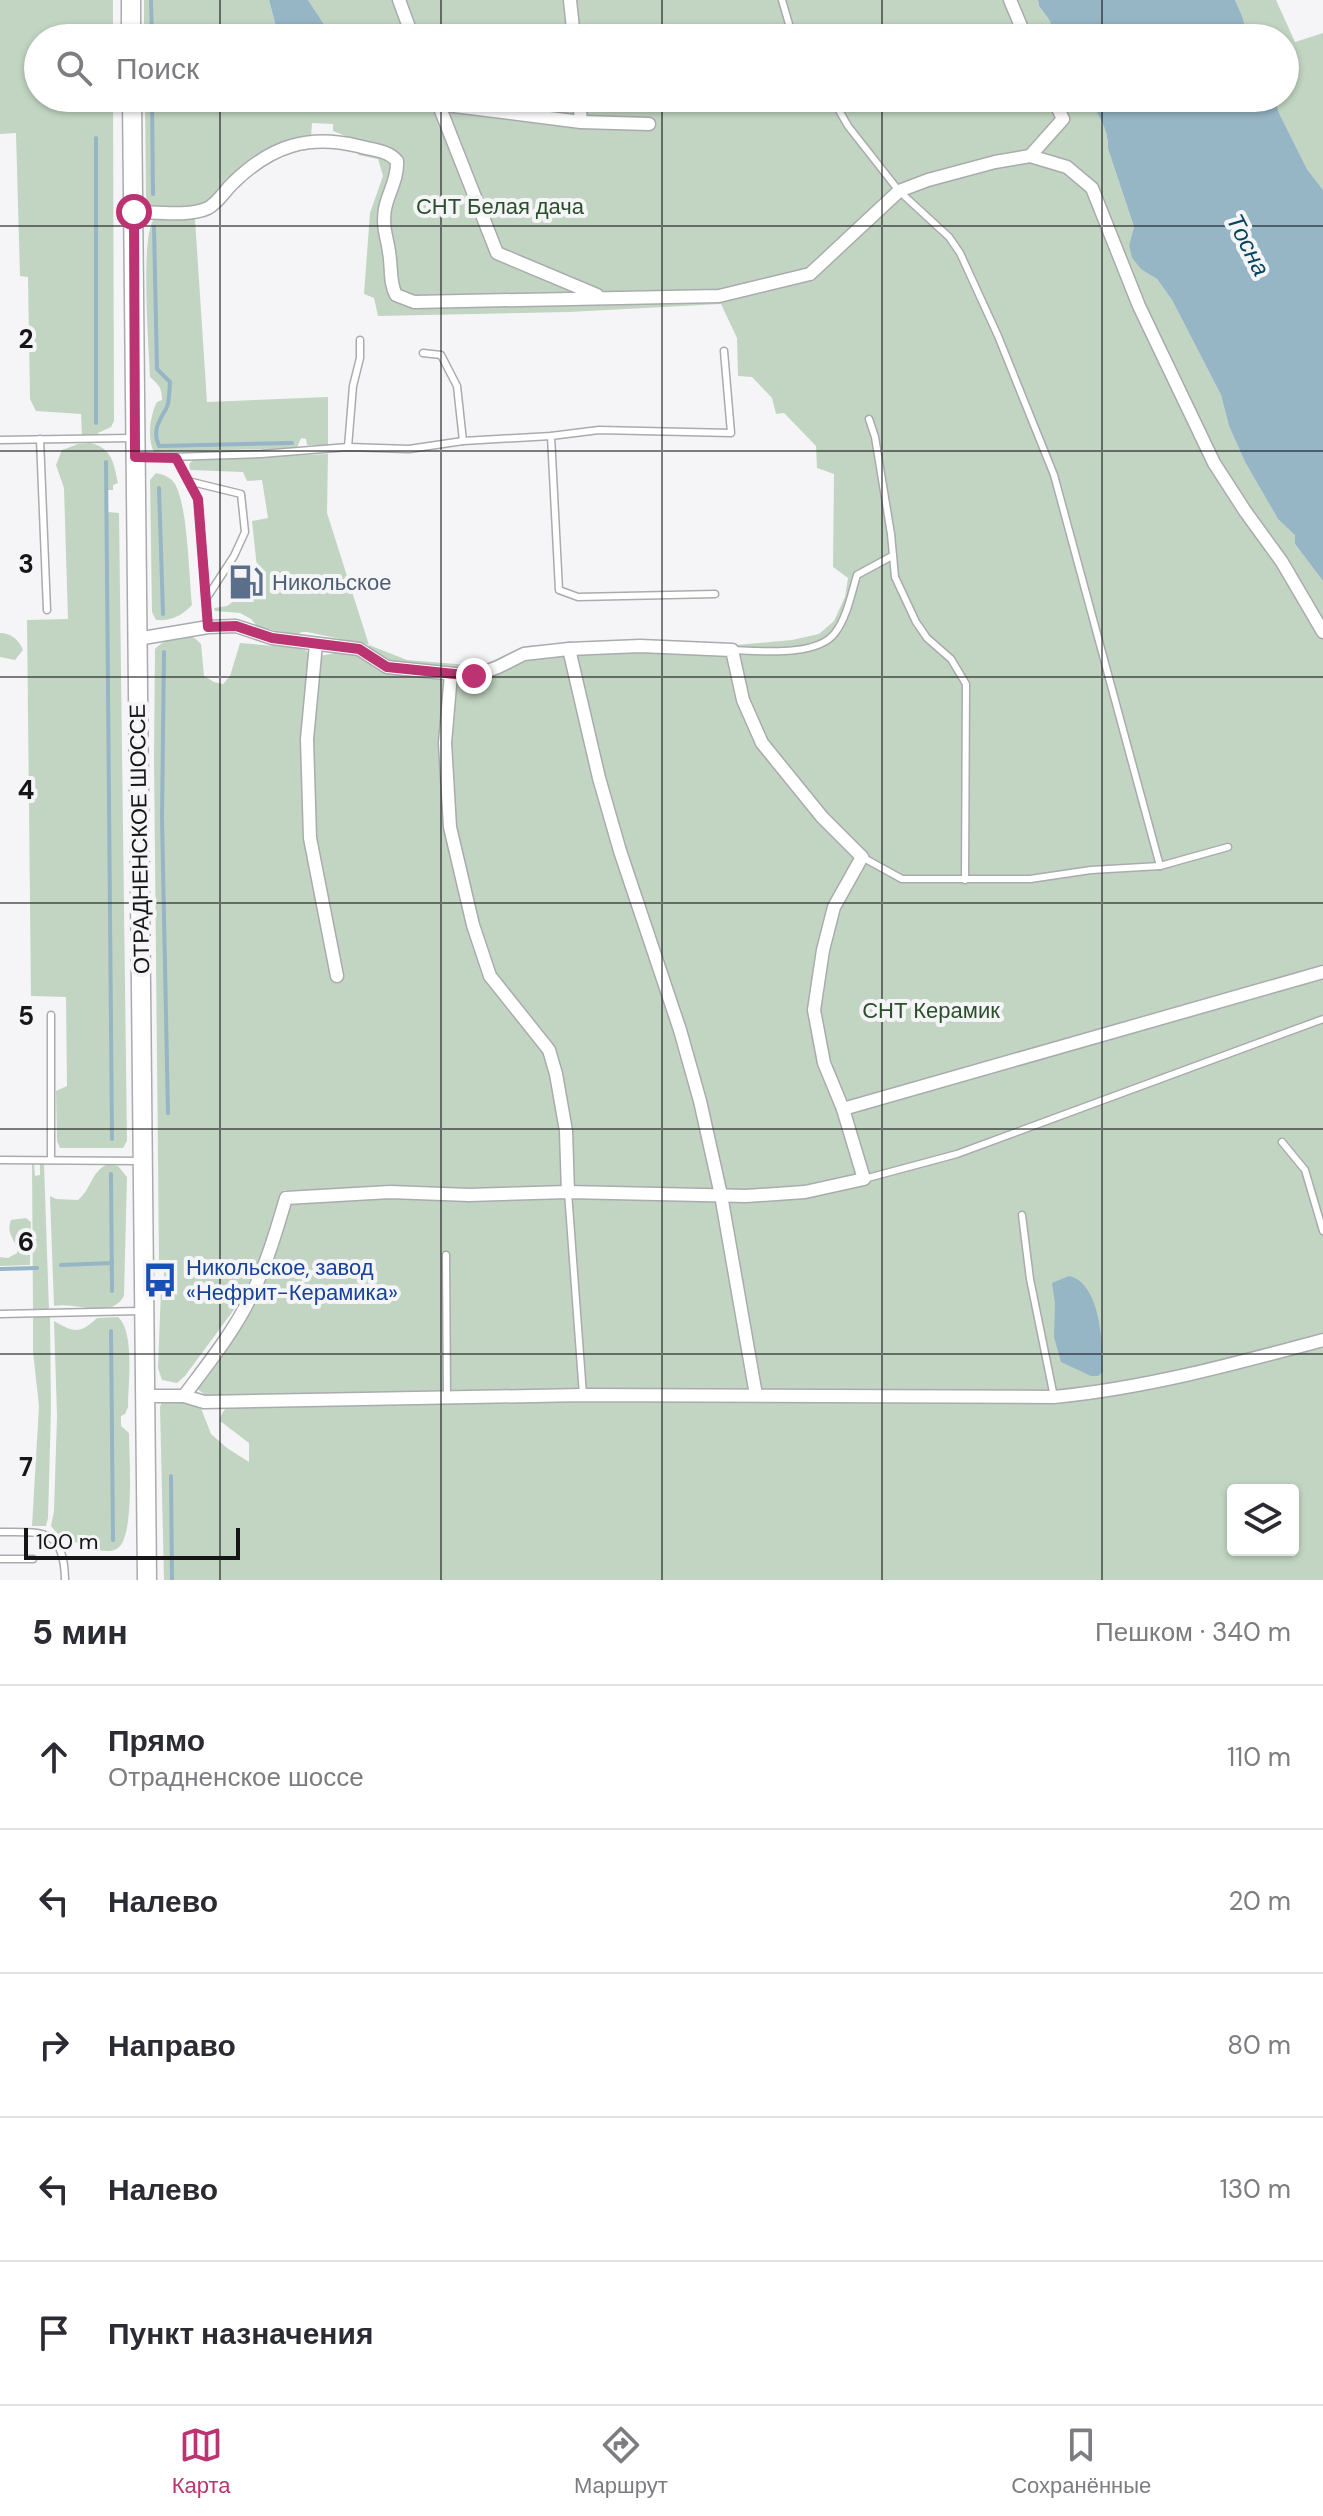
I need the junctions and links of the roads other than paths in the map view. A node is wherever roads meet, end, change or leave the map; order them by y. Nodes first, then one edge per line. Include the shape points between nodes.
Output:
1 (131, 0) edge
2 (399, 0) edge
3 (570, 0) edge
4 (782, 0) edge
5 (1010, 0) edge
6 (131, 24) edge
7 (408, 24) edge
8 (573, 24) edge
9 (789, 24) edge
10 (1020, 24) edge
11 (132, 112) edge
12 (441, 112) edge
13 (513, 112) edge
14 (580, 112) edge
15 (840, 112) edge
16 (1060, 112) edge
17 (581, 122) junction
18 (649, 124) dead end
19 (1030, 156) junction
20 (899, 191) junction
21 (134, 212) junction
22 (604, 298) junction
23 (360, 340) dead end
24 (724, 351) dead end
25 (423, 353) dead end
26 (869, 419) dead end
27 (551, 436) junction
28 (135, 438) junction
29 (40, 439) junction
30 (0, 440) edge
31 (463, 441) junction
32 (348, 447) junction
33 (135, 457) junction
34 (176, 458) junction
35 (188, 481) junction
36 (892, 556) junction
37 (715, 594) dead end
38 (206, 599) junction
39 (47, 610) dead end
40 (208, 627) junction
41 (1323, 632) edge
42 (137, 639) junction
43 (316, 644) junction
44 (569, 649) junction
45 (732, 650) junction
46 (451, 674) junction
47 (1228, 847) dead end
48 (862, 857) junction
49 (1160, 866) junction
50 (965, 880) junction
51 (1323, 972) edge
52 (337, 976) dead end
53 (51, 1015) dead end
54 (1323, 1019) edge
55 (843, 1109) junction
56 (1282, 1142) dead end
57 (0, 1160) edge
58 (51, 1160) junction
59 (142, 1161) junction
60 (864, 1179) junction
61 (568, 1192) junction
62 (721, 1195) junction
63 (1022, 1215) dead end
64 (1323, 1231) edge
65 (446, 1255) dead end
66 (144, 1311) junction
67 (0, 1314) edge
68 (1323, 1340) edge
69 (583, 1395) junction
70 (756, 1395) junction
71 (145, 1396) junction
72 (184, 1396) junction
73 (1054, 1397) junction
74 (447, 1398) junction
75 (0, 1532) edge
76 (0, 1559) edge
77 (33, 1559) dead end
78 (65, 1580) edge
79 (147, 1580) edge

1 - 6 main road
2 - 7 street
3 - 8 street
4 - 9 lane
5 - 10 street
11 - 21 main road, ОТРАДНЕНСКОЕ ШОССЕ
12 - 22 street via 497,253
13 - 17 street
14 - 17 street
15 - 20 lane
16 - 19 street via 1063,119
17 - 18 street
19 - 20 street
19 - 41 street via 1067,167 1092,188 1139,306 1214,463
20 - 22 street via 810,274 719,296
20 - 49 lane via 960,253 1054,475
21 - 22 street via 195,212 210,207 232,183 275,152 304,142 341,142 391,154 397,161 383,234 396,295 414,302
21 - 28 main road, ОТРАДНЕНСКОЕ ШОССЕ
23 - 32 lane
24 - 27 lane via 731,433 599,430
25 - 31 lane via 441,355 457,386
26 - 36 lane
27 - 31 lane
27 - 37 lane via 559,590 578,597
28 - 29 lane
28 - 33 main road, ОТРАДНЕНСКОЕ ШОССЕ
29 - 30 lane
29 - 39 lane
31 - 32 lane via 409,449
32 - 34 lane
33 - 34 lane
33 - 42 main road, ОТРАДНЕНСКОЕ ШОССЕ
34 - 35 lane
35 - 38 lane via 198,499
35 - 38 lane via 241,494 245,532
36 - 45 lane via 857,575 844,618 827,641 782,652
36 - 50 lane via 895,577 916,622 951,659 966,684
38 - 40 lane
40 - 42 street
40 - 43 street via 236,626
42 - 59 main road, ОТРАДНЕНСКОЕ ШОССЕ
43 - 46 street via 359,649 387,667
43 - 52 street via 307,739 310,838
44 - 45 street
44 - 46 street via 524,654 474,676
44 - 62 street via 599,778 680,1030
45 - 48 street via 743,700 762,743
46 - 61 street via 445,743 450,827 490,976 549,1050 566,1131
47 - 49 lane
48 - 50 lane via 902,879
48 - 55 street via 834,907 814,1010 824,1063
49 - 50 lane
51 - 55 street
53 - 58 lane
54 - 60 lane via 1006,1137
55 - 60 street
56 - 64 lane via 1305,1170
57 - 58 lane
58 - 59 lane
59 - 66 main road, ОТРАДНЕНСКОЕ ШОССЕ
60 - 62 street via 805,1192
61 - 62 street
61 - 69 lane
61 - 72 street via 286,1198 250,1300
62 - 70 street
63 - 73 lane
65 - 74 lane
66 - 67 lane
66 - 71 main road, ОТРАДНЕНСКОЕ ШОССЕ
68 - 73 street via 1207,1372
69 - 70 street
69 - 74 street
70 - 73 street
71 - 72 street
71 - 79 main road, ОТРАДНЕНСКОЕ ШОССЕ
72 - 74 street via 204,1402
75 - 78 lane via 52,1537 65,1558
76 - 77 lane

